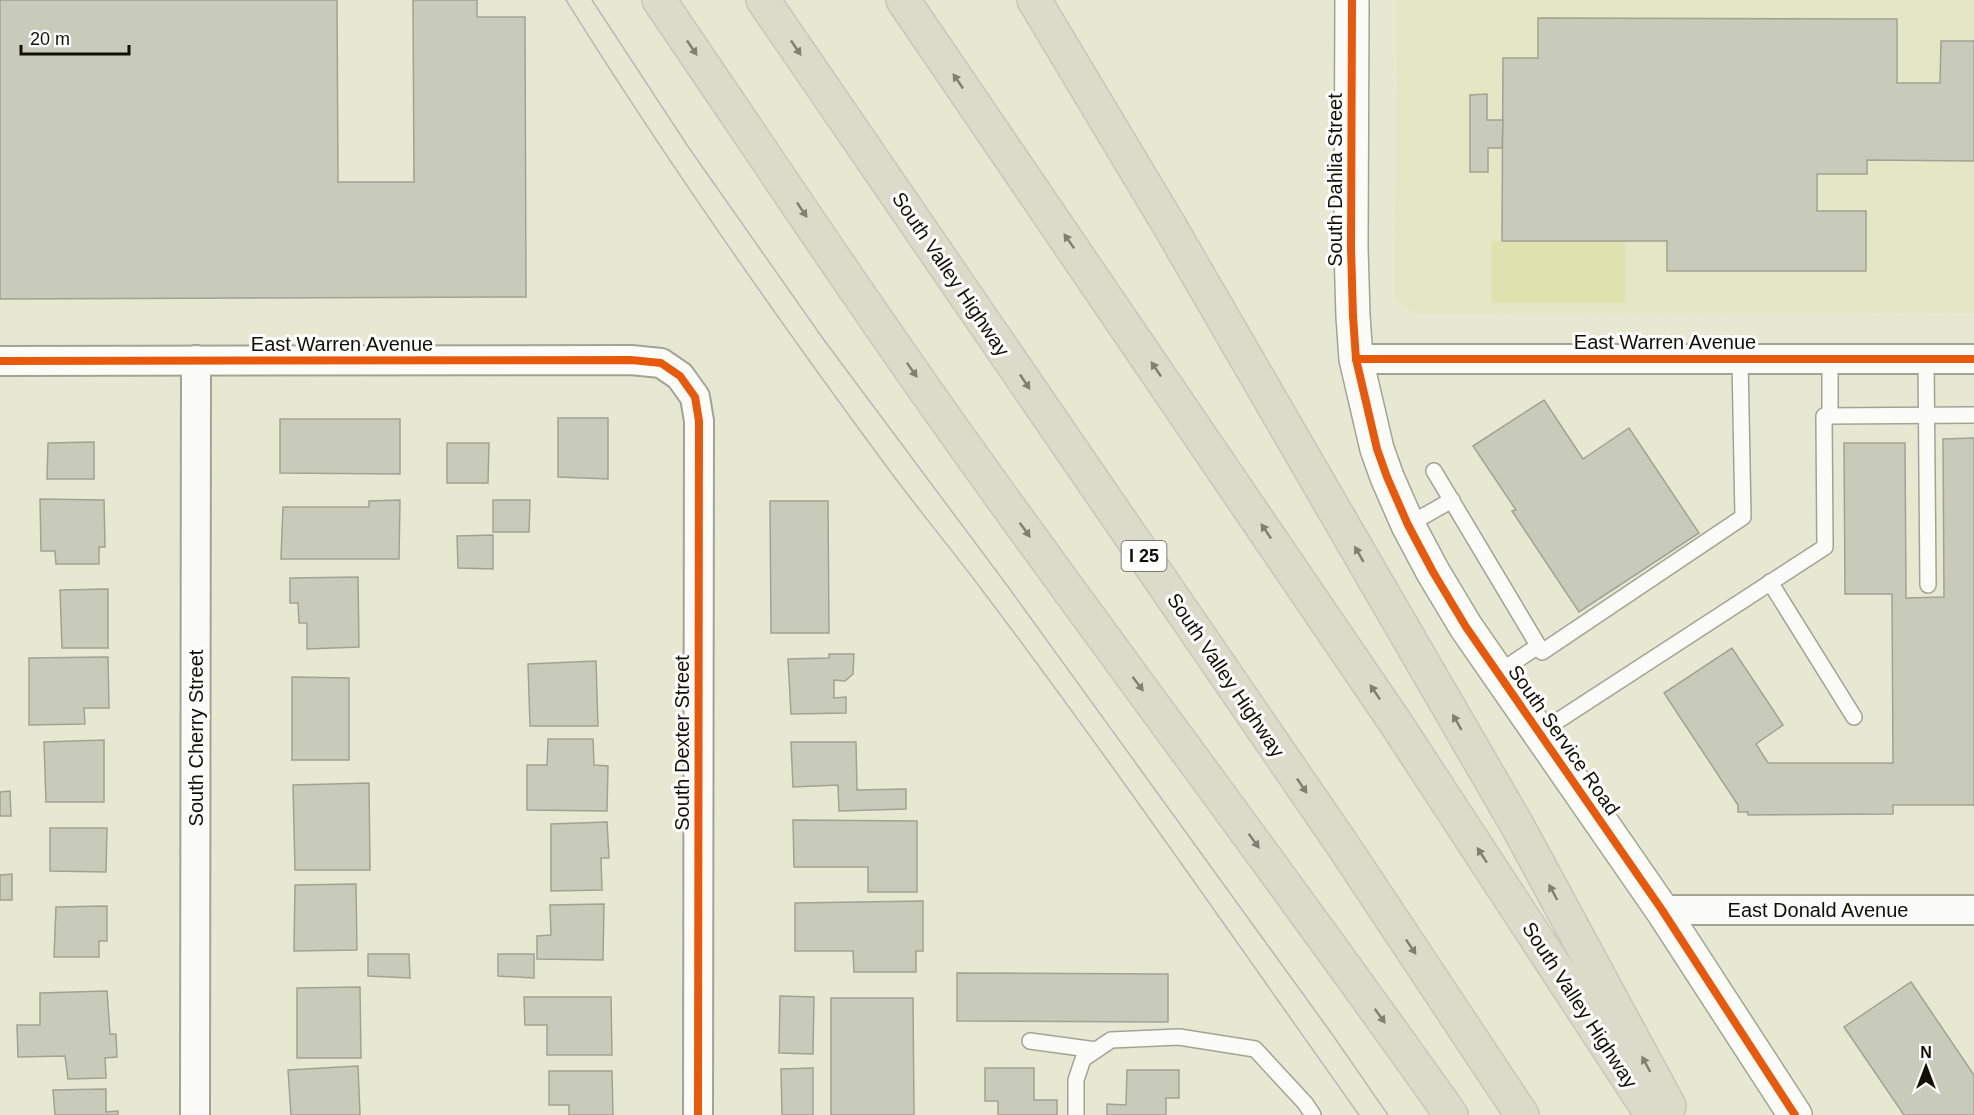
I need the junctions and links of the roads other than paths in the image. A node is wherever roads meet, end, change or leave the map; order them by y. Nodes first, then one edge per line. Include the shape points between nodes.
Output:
1 (660, 0) edge
2 (763, 0) edge
3 (903, 0) edge
4 (1034, 0) edge
5 (1352, 0) edge
6 (1356, 359) junction
7 (1740, 359) junction
8 (1830, 359) junction
9 (1926, 359) junction
10 (1974, 359) edge
11 (196, 360) junction
12 (0, 361) edge
13 (680, 376) joint
14 (1926, 415) junction
15 (1974, 415) edge
16 (1830, 416) junction
17 (1434, 471) dead end
18 (1452, 500) junction
19 (1408, 525) junction
20 (1770, 582) junction
21 (1928, 585) dead end
22 (1538, 646) junction
23 (1498, 673) junction
24 (1854, 717) dead end
25 (1539, 733) junction
26 (1662, 910) junction
27 (1974, 910) edge
28 (1030, 1041) dead end
29 (1096, 1050) junction
30 (195, 1115) edge
31 (698, 1115) edge
32 (1076, 1115) edge
33 (1313, 1115) edge
34 (1451, 1115) edge
35 (1522, 1115) edge
36 (1652, 1115) edge
37 (1674, 1115) edge
38 (1795, 1115) edge

1 -> 34 highway via 980,468
2 -> 35 highway, South Valley Highway / I 25
36 -> 3 highway, South Valley Highway via 1395,722
37 -> 4 highway via 1517,825
5 - 6 street, South Dahlia Street via 1351,248
6 - 7 street, East Warren Avenue
6 - 19 street, South Service Road via 1377,449
7 - 8 street, East Warren Avenue
7 - 22 lane via 1743,517 1542,652
8 - 9 street, East Warren Avenue
8 - 16 lane
9 - 10 street, East Warren Avenue
9 - 14 lane
11 - 12 street, East Warren Avenue
11 - 13 street, East Warren Avenue via 631,360 661,363
11 - 30 street, South Cherry Street
13 - 31 street, South Dexter Street via 695,397 699,421
14 - 15 lane
14 - 16 lane
14 - 21 lane
16 - 20 lane via 1824,416 1825,547
17 - 18 lane
18 - 19 lane
18 - 22 lane
19 - 23 street, South Service Road via 1466,627
20 - 24 lane
20 - 25 lane
22 - 23 lane
23 - 25 street, South Service Road
25 - 26 street, South Service Road
26 - 27 street, East Donald Avenue
26 - 38 street, South Service Road
28 - 29 lane
29 - 32 lane via 1083,1059 1076,1080
29 - 33 lane via 1111,1040 1179,1037 1256,1049

